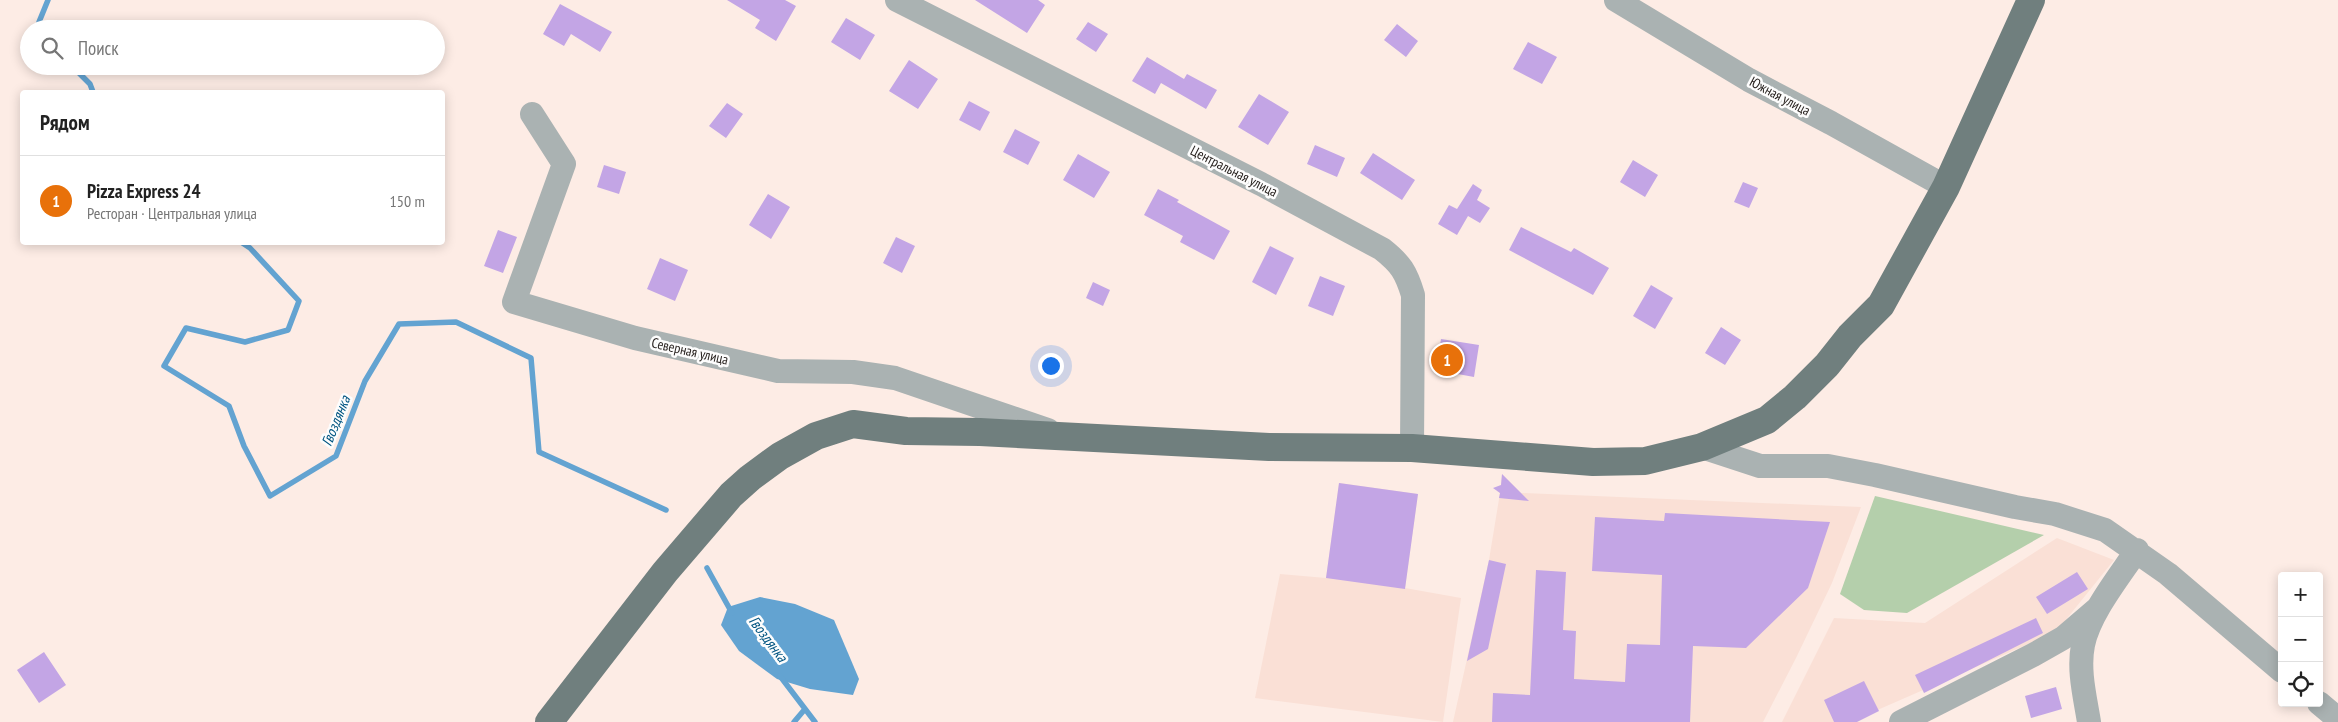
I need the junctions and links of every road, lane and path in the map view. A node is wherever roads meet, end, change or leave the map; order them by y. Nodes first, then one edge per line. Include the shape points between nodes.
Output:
1 (897, 0) edge
2 (1616, 0) edge
3 (2031, 0) edge
4 (532, 114) dead end
5 (1946, 187) junction
6 (1066, 436) junction
7 (1702, 447) junction
8 (1412, 448) junction
9 (2137, 550) junction
10 (2098, 608) junction
11 (2278, 668) edge
12 (2323, 706) edge
13 (2338, 719) edge
14 (549, 722) edge
15 (1902, 722) edge
16 (2088, 722) edge

1 - 8 street, Центральная улица via 1260,184 1382,249 1398,262 1413,295
2 - 5 street, Южная улица via 1749,80
3 - 5 main road
4 - 6 street, Северная улица via 564,164 514,302 635,338 778,371 853,372 895,378
5 - 7 main road via 1881,305 1850,336 1828,365 1767,420
6 - 8 main road via 1269,447
6 - 14 main road via 906,430 854,424 816,436 750,478 703,525
7 - 8 main road via 1645,461 1594,462
7 - 9 street via 1760,466 1828,466 2055,514 2105,530
9 - 10 street
9 - 11 street
10 - 15 street via 2063,638
10 - 16 street via 2083,644 2082,674
12 - 13 street

